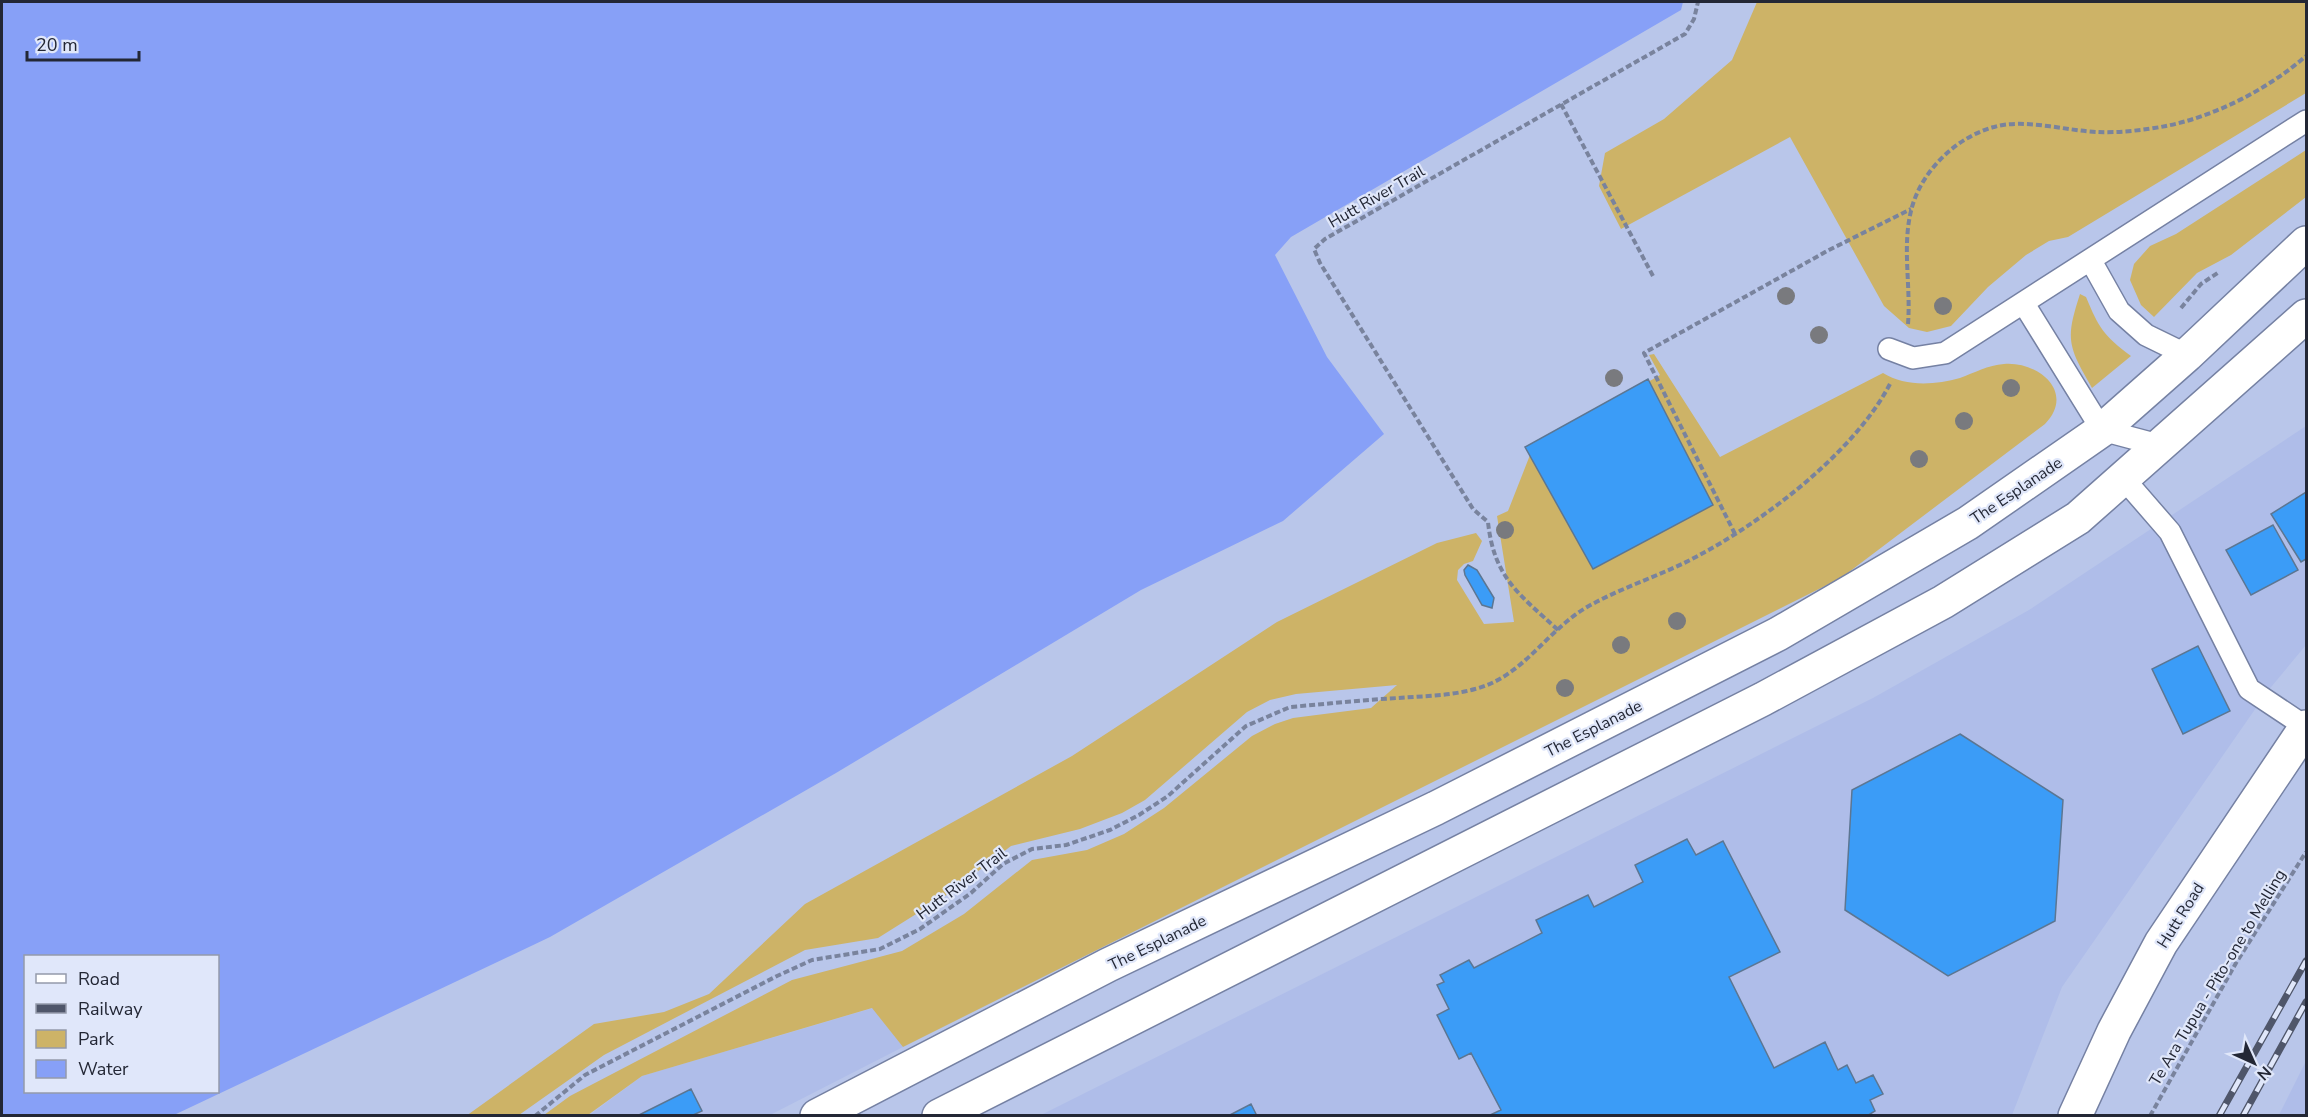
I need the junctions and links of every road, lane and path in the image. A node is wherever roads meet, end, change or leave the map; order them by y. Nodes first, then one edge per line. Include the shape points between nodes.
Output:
1 (1698, 2) edge
2 (2307, 56) edge
3 (1561, 104) junction
4 (2307, 121) edge
5 (1911, 208) junction
6 (2307, 243) edge
7 (2091, 261) junction
8 (1653, 276) dead end
9 (2024, 304) junction
10 (2307, 316) edge
11 (1908, 330) dead end
12 (1889, 349) dead end
13 (2187, 356) junction
14 (1894, 377) dead end
15 (2102, 430) junction
16 (2162, 446) junction
17 (2124, 479) junction
18 (1735, 534) junction
19 (1558, 630) junction
20 (2306, 727) edge
21 (2307, 852) edge
22 (535, 1116) edge
23 (817, 1116) edge
24 (939, 1116) edge
25 (2075, 1116) edge
26 (2150, 1116) edge

1 - 3 path, Hutt River Trail via 1685,34
2 - 5 path via 2281,78 2233,103 2166,126 2099,132 1995,126 1967,138 1945,154 1928,175
3 - 8 path
3 - 19 path, Hutt River Trail via 1325,238 1314,249 1473,508 1488,522 1490,548 1504,575
4 - 7 lane
5 - 11 path via 1907,243
5 - 18 path via 1644,353
6 - 13 main road, The Esplanade
7 - 9 lane
7 - 13 lane via 2119,312 2146,334
9 - 12 lane via 1945,353 1913,358
9 - 15 lane
10 - 16 main road
13 - 15 main road, The Esplanade
14 - 18 path, Hutt River Trail via 1883,398 1838,451 1800,486
15 - 16 lane
15 - 23 main road, The Esplanade via 1968,523 1778,634 1436,808 1108,965
16 - 17 main road
17 - 20 lane via 2170,532 2249,689
17 - 24 main road via 2078,518 2023,554 1875,639
18 - 19 path, Hutt River Trail via 1681,565 1586,608
19 - 22 path, Hutt River Trail via 1519,667 1474,689 1290,707 1271,713 1246,726 1168,796 1139,815 1110,830 1066,845 1032,849 1003,864 971,893 920,929 880,949 812,960 777,976 585,1075
20 - 25 main road, Hutt Road via 2161,943
21 - 26 path, Te Ara Tupua - Pito-one to Melling via 2236,963

